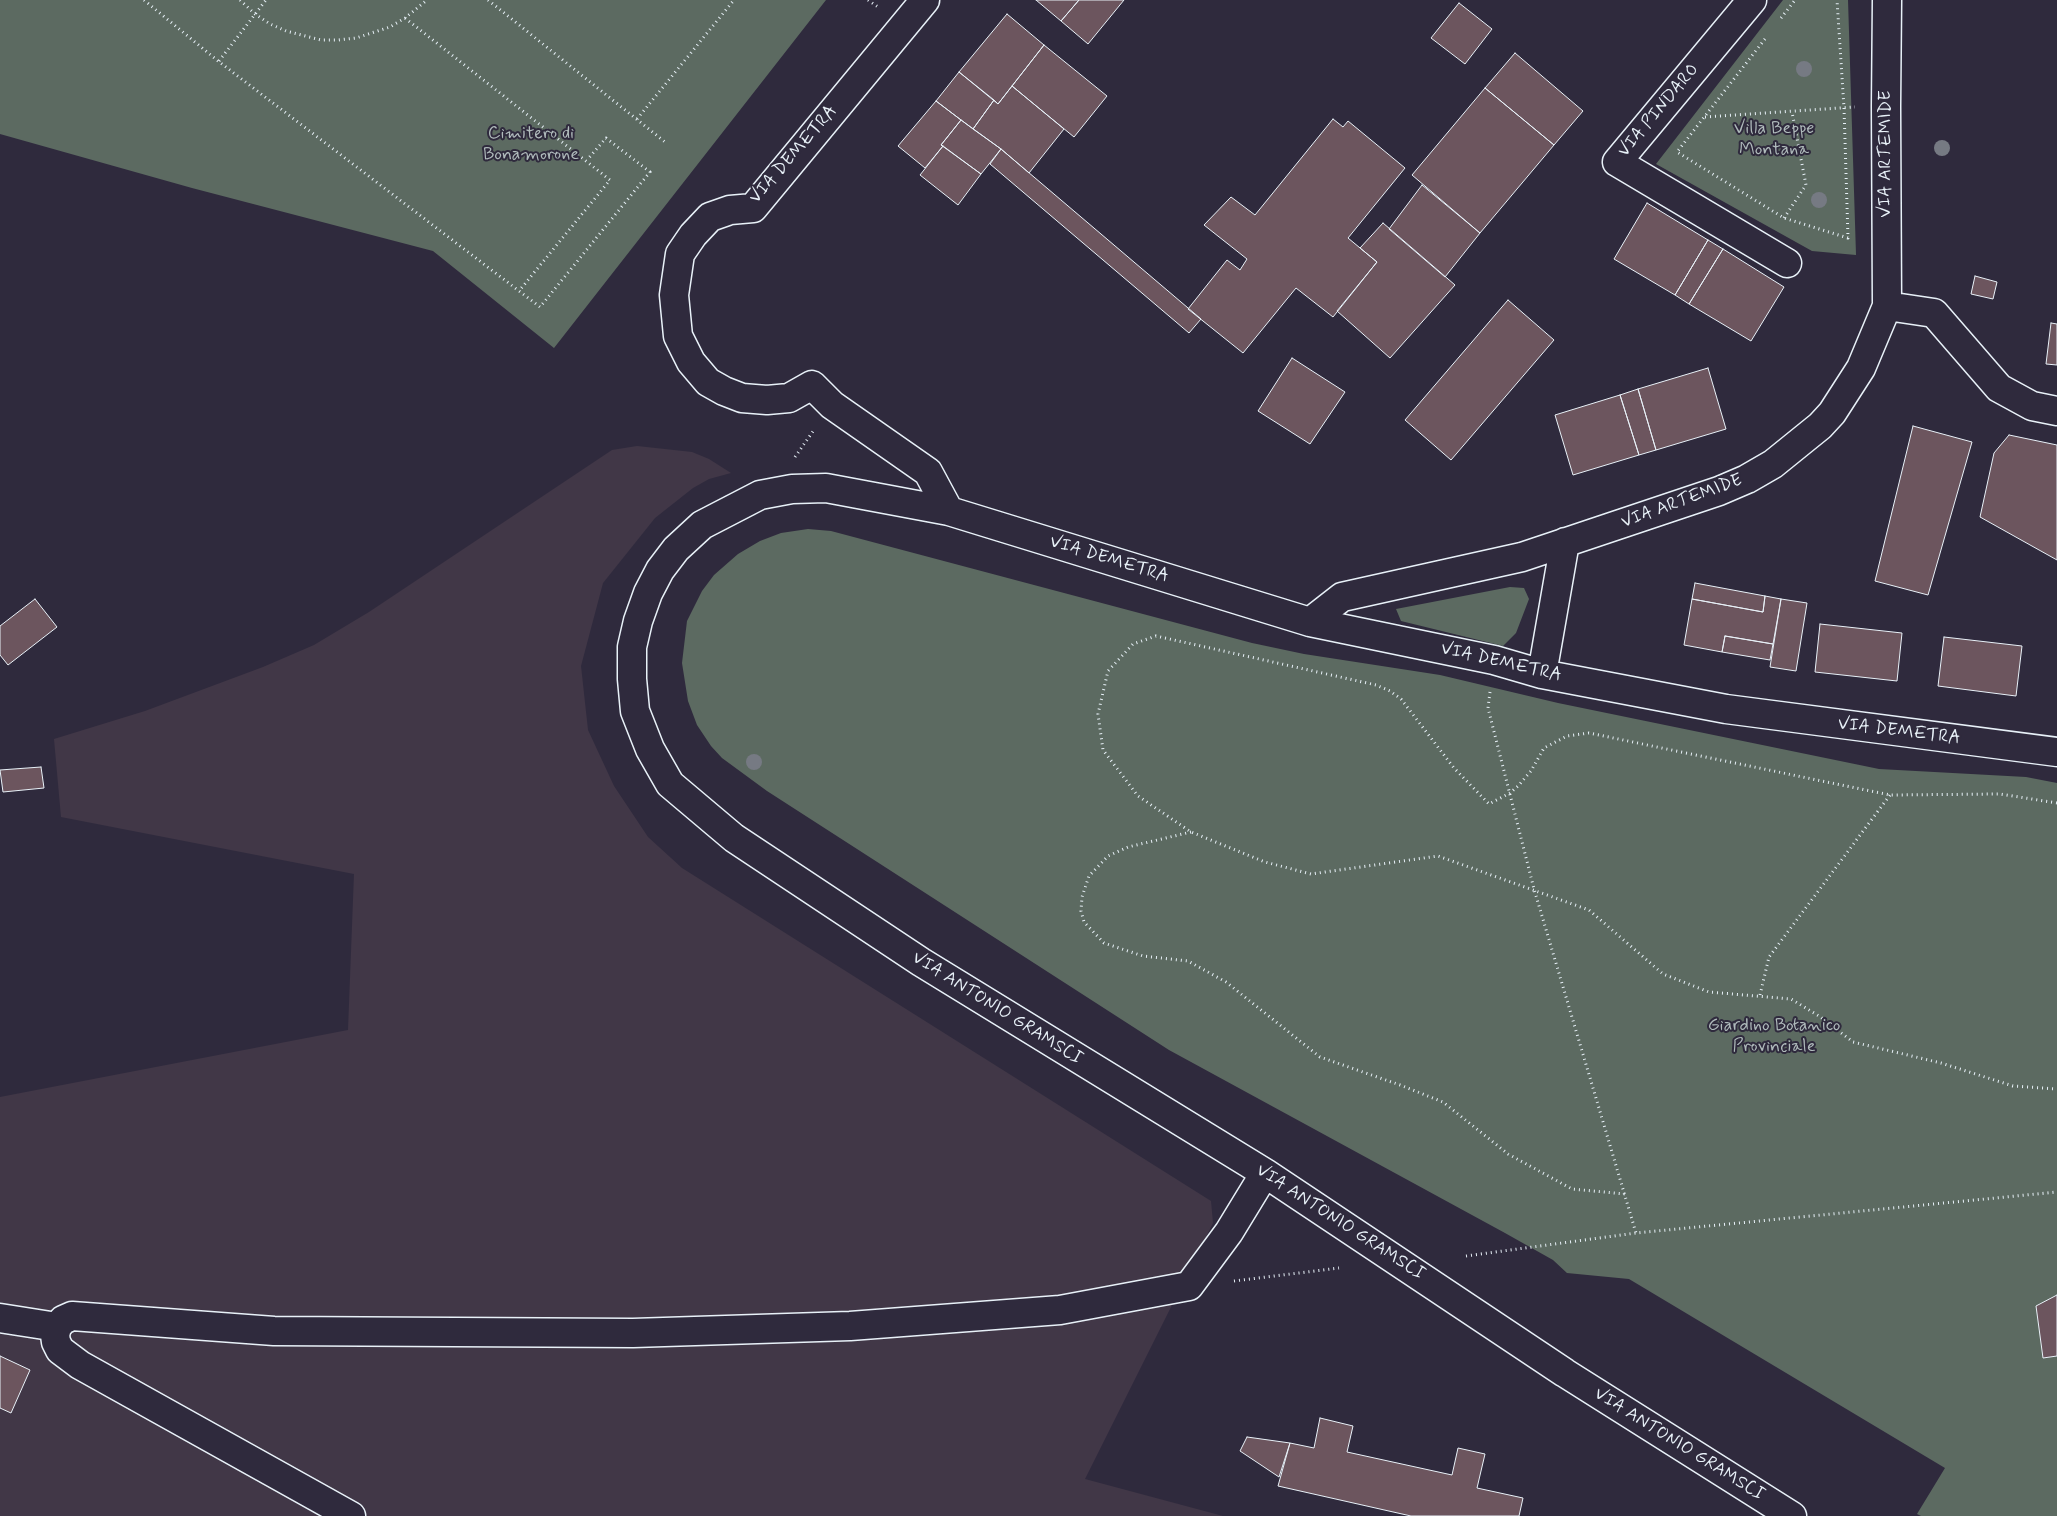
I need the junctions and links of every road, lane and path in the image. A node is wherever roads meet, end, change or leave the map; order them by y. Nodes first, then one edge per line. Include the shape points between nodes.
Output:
1 (144, 0) edge
2 (240, 0) edge
3 (266, 0) edge
4 (427, 0) edge
5 (488, 0) edge
6 (734, 0) edge
7 (925, 0) edge
8 (1752, 0) edge
9 (1795, 0) edge
10 (1837, 0) edge
11 (1887, 0) edge
12 (255, 14) junction
13 (406, 18) junction
14 (1777, 24) dead end
15 (1771, 31) dead end
16 (218, 61) junction
17 (1886, 106) junction
18 (1844, 108) junction
19 (1792, 112) junction
20 (1705, 118) junction
21 (637, 119) junction
22 (665, 142) dead end
23 (587, 160) junction
24 (1784, 218) junction
25 (1787, 263) dead end
26 (519, 291) junction
27 (1887, 306) junction
28 (2057, 411) edge
29 (818, 424) dead end
30 (802, 459) dead end
31 (949, 511) junction
32 (1566, 542) junction
33 (1310, 622) junction
34 (1494, 660) junction
35 (1542, 674) junction
36 (2057, 752) edge
37 (1510, 793) junction
38 (1890, 795) junction
39 (2057, 803) edge
40 (1191, 832) junction
41 (1534, 889) junction
42 (1760, 995) junction
43 (2057, 1089) edge
44 (1265, 1173) junction
45 (2057, 1192) edge
46 (1625, 1194) junction
47 (1636, 1233) junction
48 (1466, 1256) dead end
49 (1339, 1268) dead end
50 (1189, 1286) junction
51 (0, 1318) edge
52 (57, 1327) junction
53 (351, 1516) edge
54 (1792, 1516) edge

1 - 16 path
2 - 12 path
3 - 12 path
4 - 13 path
5 - 21 path
6 - 21 path
7 - 31 street, VIA DEMETRA via 753,208 730,210 710,217 693,234 680,254 674,295 678,336 691,362 708,382 742,398 767,400 789,398 812,385 832,405 928,472
8 - 25 street, VIA PINDARO via 1617,162
9 - 14 path
10 - 18 path
11 - 17 street, VIA ARTEMIDE
12 - 13 path via 286,31 321,40 373,34
12 - 16 path
13 - 23 path
15 - 20 path
16 - 26 path
17 - 18 path
17 - 27 street, VIA ARTEMIDE
18 - 19 path
18 - 24 path via 1848,238
19 - 20 path
19 - 24 path via 1806,185
20 - 24 path via 1677,152
21 - 22 path
23 - 26 path via 610,180
23 - 26 path via 606,138 650,172 540,307
27 - 28 street via 1934,313 1999,388 2032,406
27 - 32 street, VIA ARTEMIDE via 1861,368 1832,413 1789,452 1747,479 1718,491
29 - 30 path via 793,460
31 - 33 street, VIA DEMETRA
31 - 44 street, VIA ANTONIO GRAMSCI via 826,488 792,489 760,495 702,525 676,549 660,570 638,621 632,647 632,679 635,711 650,749 670,784 734,838 921,962
32 - 33 street, VIA ARTEMIDE via 1522,557 1342,597
32 - 35 street
33 - 34 street, VIA DEMETRA
34 - 35 street, VIA DEMETRA
34 - 37 path via 1488,708
35 - 36 street, VIA DEMETRA via 1726,709
37 - 38 path via 1531,771 1544,748 1567,736 1589,733
37 - 40 path via 1489,804 1454,768 1400,699 1376,685 1156,636 1133,644 1108,671 1098,714 1103,750 1138,796
37 - 41 path
38 - 39 path via 2000,794
38 - 42 path via 1768,957
40 - 41 path via 1265,862 1311,874 1438,856
40 - 46 path via 1128,846 1108,856 1089,876 1081,911 1084,922 1104,943 1143,956 1188,961 1226,982 1320,1057 1443,1102 1508,1154 1572,1189
41 - 42 path via 1589,910 1663,974 1709,992
41 - 46 path
42 - 43 path via 1790,1000 1853,1042 1941,1063 2014,1086
44 - 50 street via 1229,1232
44 - 54 street, VIA ANTONIO GRAMSCI via 1565,1373
45 - 47 path
46 - 47 path
47 - 48 path
49 - 50 path
50 - 52 street via 1060,1310 830,1327 633,1333 274,1331 72,1316
51 - 52 street
52 - 53 street via 55,1335 60,1350 80,1365

